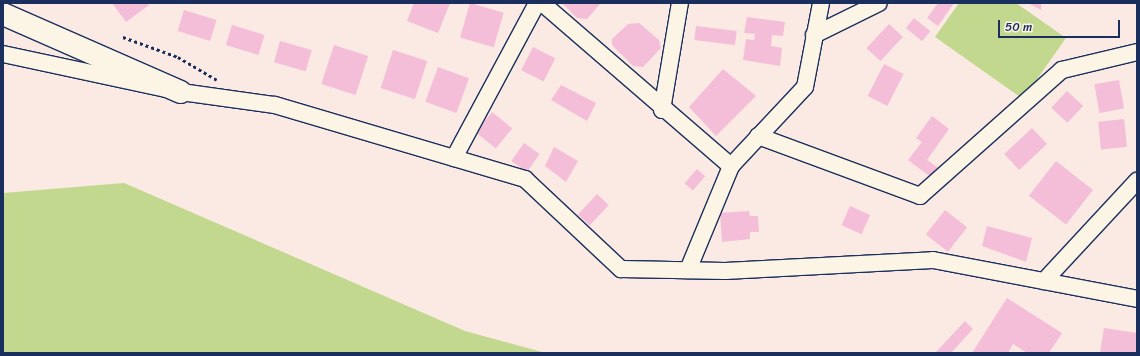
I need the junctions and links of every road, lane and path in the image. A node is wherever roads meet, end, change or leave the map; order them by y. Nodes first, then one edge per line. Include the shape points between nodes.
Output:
1 (537, 3) edge
2 (542, 3) edge
3 (680, 3) edge
4 (821, 3) edge
5 (879, 3) edge
6 (3, 14) edge
7 (814, 35) junction
8 (123, 37) dead end
9 (1137, 52) edge
10 (3, 54) edge
11 (222, 83) dead end
12 (181, 92) junction
13 (662, 110) junction
14 (758, 136) junction
15 (454, 158) junction
16 (731, 166) junction
17 (1137, 181) edge
18 (688, 270) junction
19 (1044, 281) junction
20 (1137, 299) edge

1 - 15 street
2 - 13 street
3 - 13 street
4 - 7 street
5 - 7 street
6 - 12 street
7 - 14 street via 805,87
8 - 11 path via 178,57
9 - 14 street via 1062,70 920,196
10 - 12 street
12 - 15 street via 275,105
13 - 16 street
14 - 16 street
15 - 18 street via 525,179 621,269
16 - 18 street
17 - 19 street
18 - 19 street via 933,260
19 - 20 street

